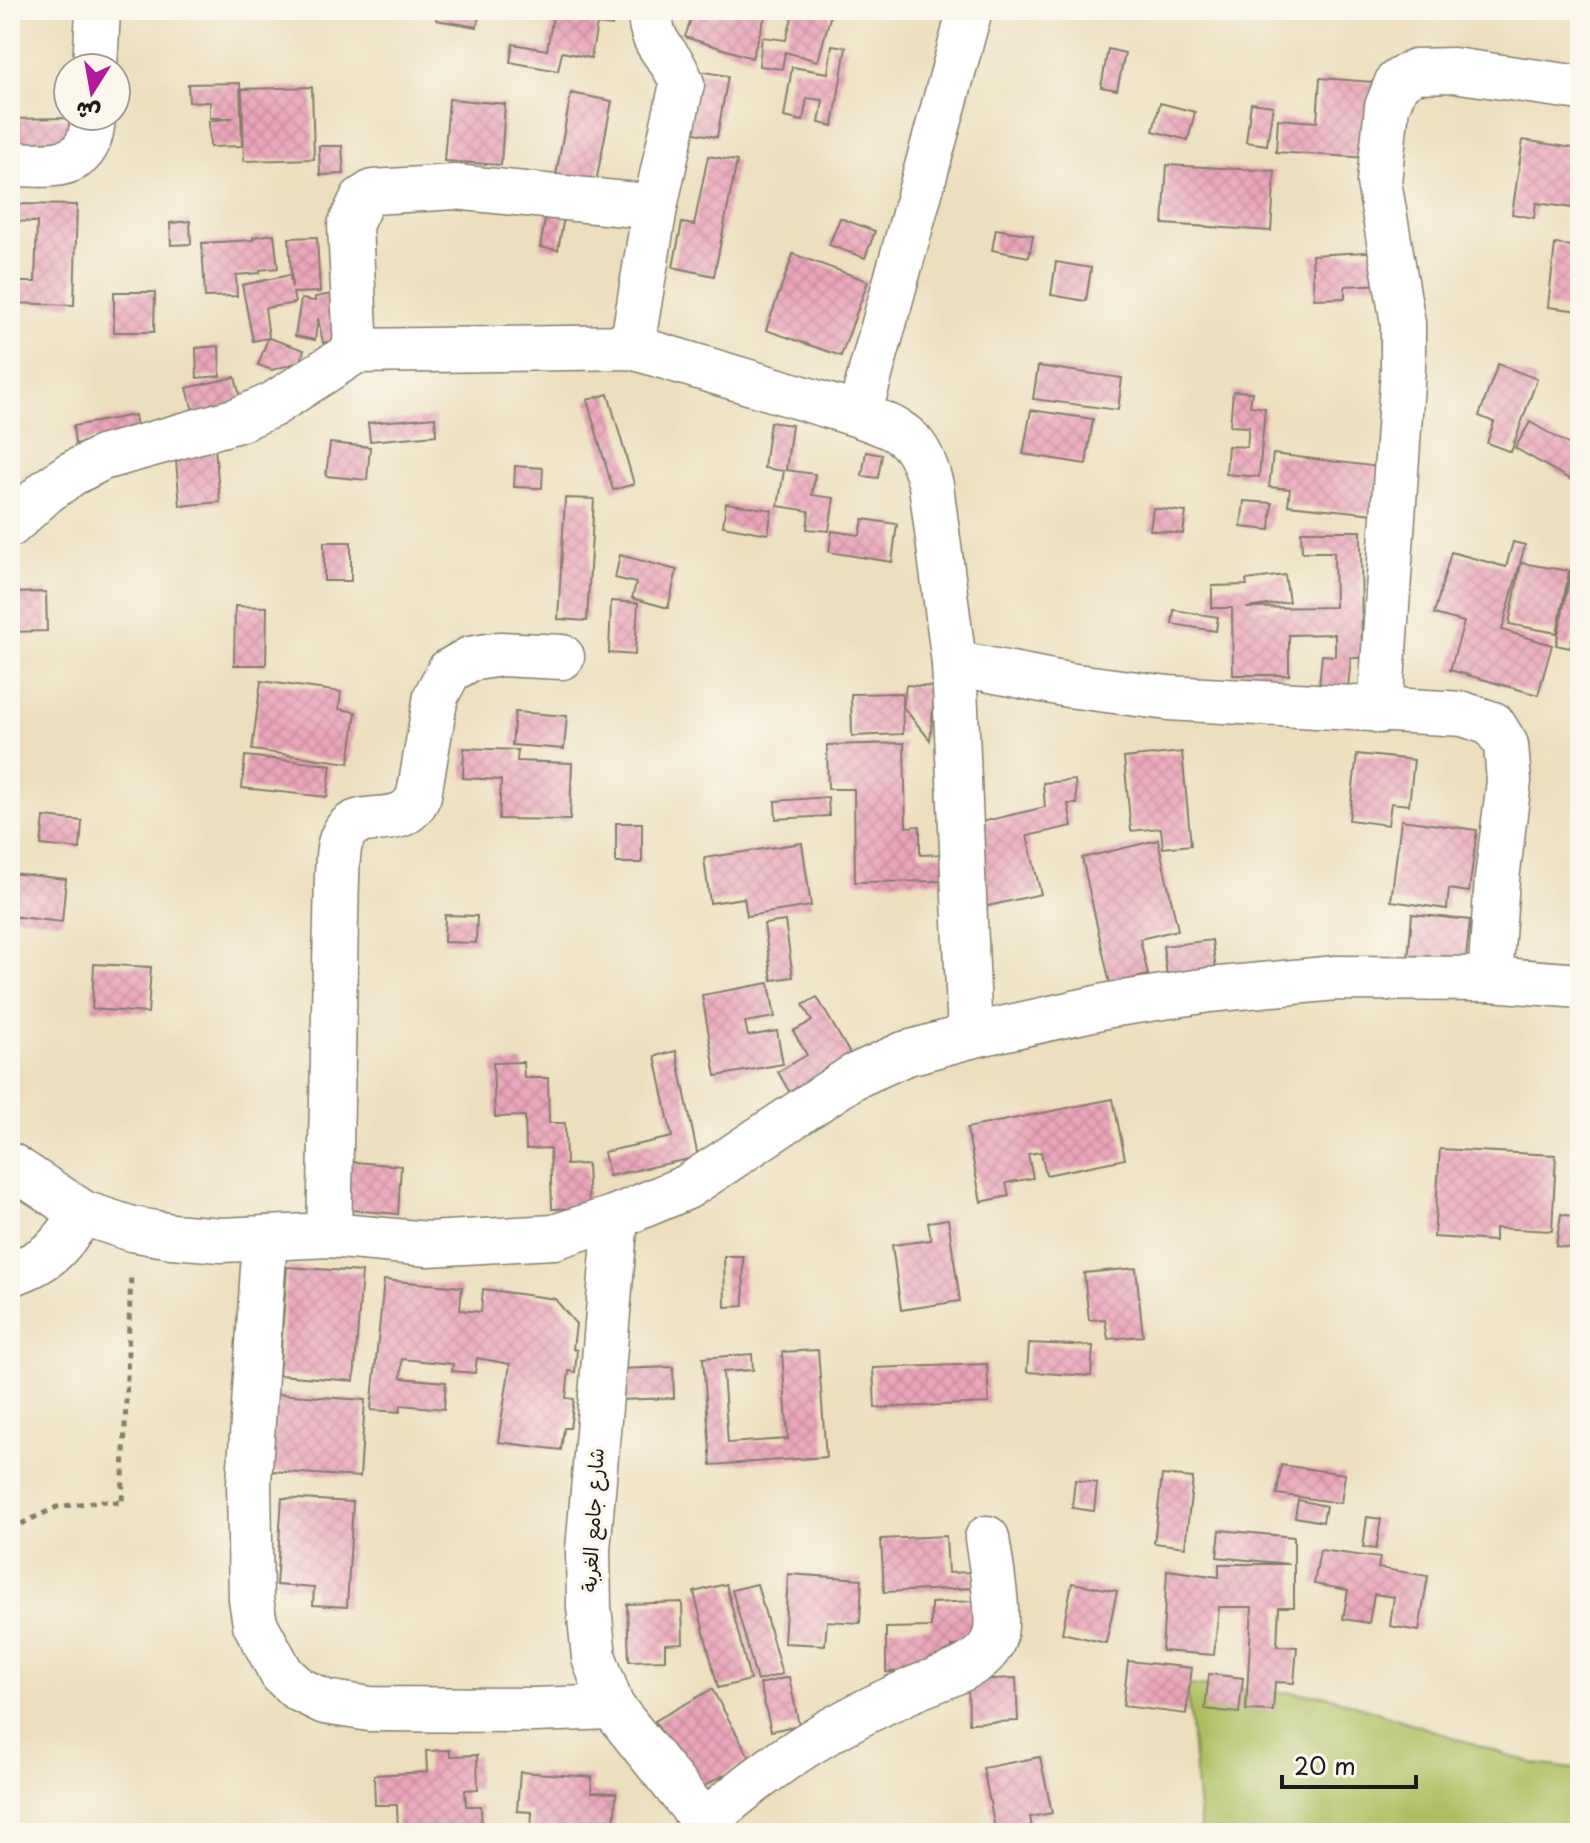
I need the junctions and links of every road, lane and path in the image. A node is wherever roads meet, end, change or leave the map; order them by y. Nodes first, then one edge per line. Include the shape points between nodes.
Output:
1 (98, 10) edge
2 (650, 10) edge
3 (970, 10) edge
4 (96, 52) edge
5 (1580, 88) edge
6 (91, 132) edge
7 (10, 164) edge
8 (655, 207) junction
9 (632, 347) junction
10 (356, 351) junction
11 (859, 415) junction
12 (10, 525) edge
13 (562, 657) dead end
14 (954, 663) junction
15 (1380, 711) junction
16 (1490, 979) junction
17 (1580, 986) edge
18 (970, 1036) junction
19 (10, 1165) edge
20 (83, 1213) junction
21 (616, 1217) junction
22 (132, 1229) junction
23 (329, 1235) junction
24 (265, 1238) junction
25 (10, 1274) edge
26 (10, 1529) edge
27 (987, 1538) dead end
28 (612, 1707) junction
29 (709, 1828) edge

1 - 4 street
2 - 8 street via 654,41 678,70 682,84
3 - 11 street
5 - 15 street via 1453,70 1415,71 1397,82 1387,107 1379,182 1403,323 1403,368
6 - 7 street via 90,142 72,160 59,165
8 - 9 street
8 - 10 street via 455,187 373,192 362,199 350,225
9 - 10 street
9 - 11 street
10 - 12 street via 272,405 238,420 102,458 47,491
11 - 14 street via 895,428 924,459
13 - 23 street via 500,654 470,659 449,671 436,696 414,808 395,818 361,820 343,834 337,876
14 - 15 street via 1168,698
14 - 18 street
15 - 16 street via 1463,714 1493,724 1506,745 1509,781
16 - 17 street
16 - 18 street via 1336,978 1209,990
18 - 21 street via 904,1054 853,1077 687,1187
19 - 20 street
20 - 22 street
20 - 25 street via 53,1252
21 - 23 street via 554,1237 504,1241 428,1244
21 - 28 street, شارع جامع الغربة via 588,1550 594,1658
22 - 24 street via 222,1240
22 - 26 path via 122,1503 57,1507
23 - 24 street
24 - 28 street via 249,1482 251,1599 255,1624 282,1674 325,1702 370,1709
27 - 29 street via 997,1624 993,1642 977,1661 860,1712 804,1745 751,1781
28 - 29 street, شارع جامع الغربة

